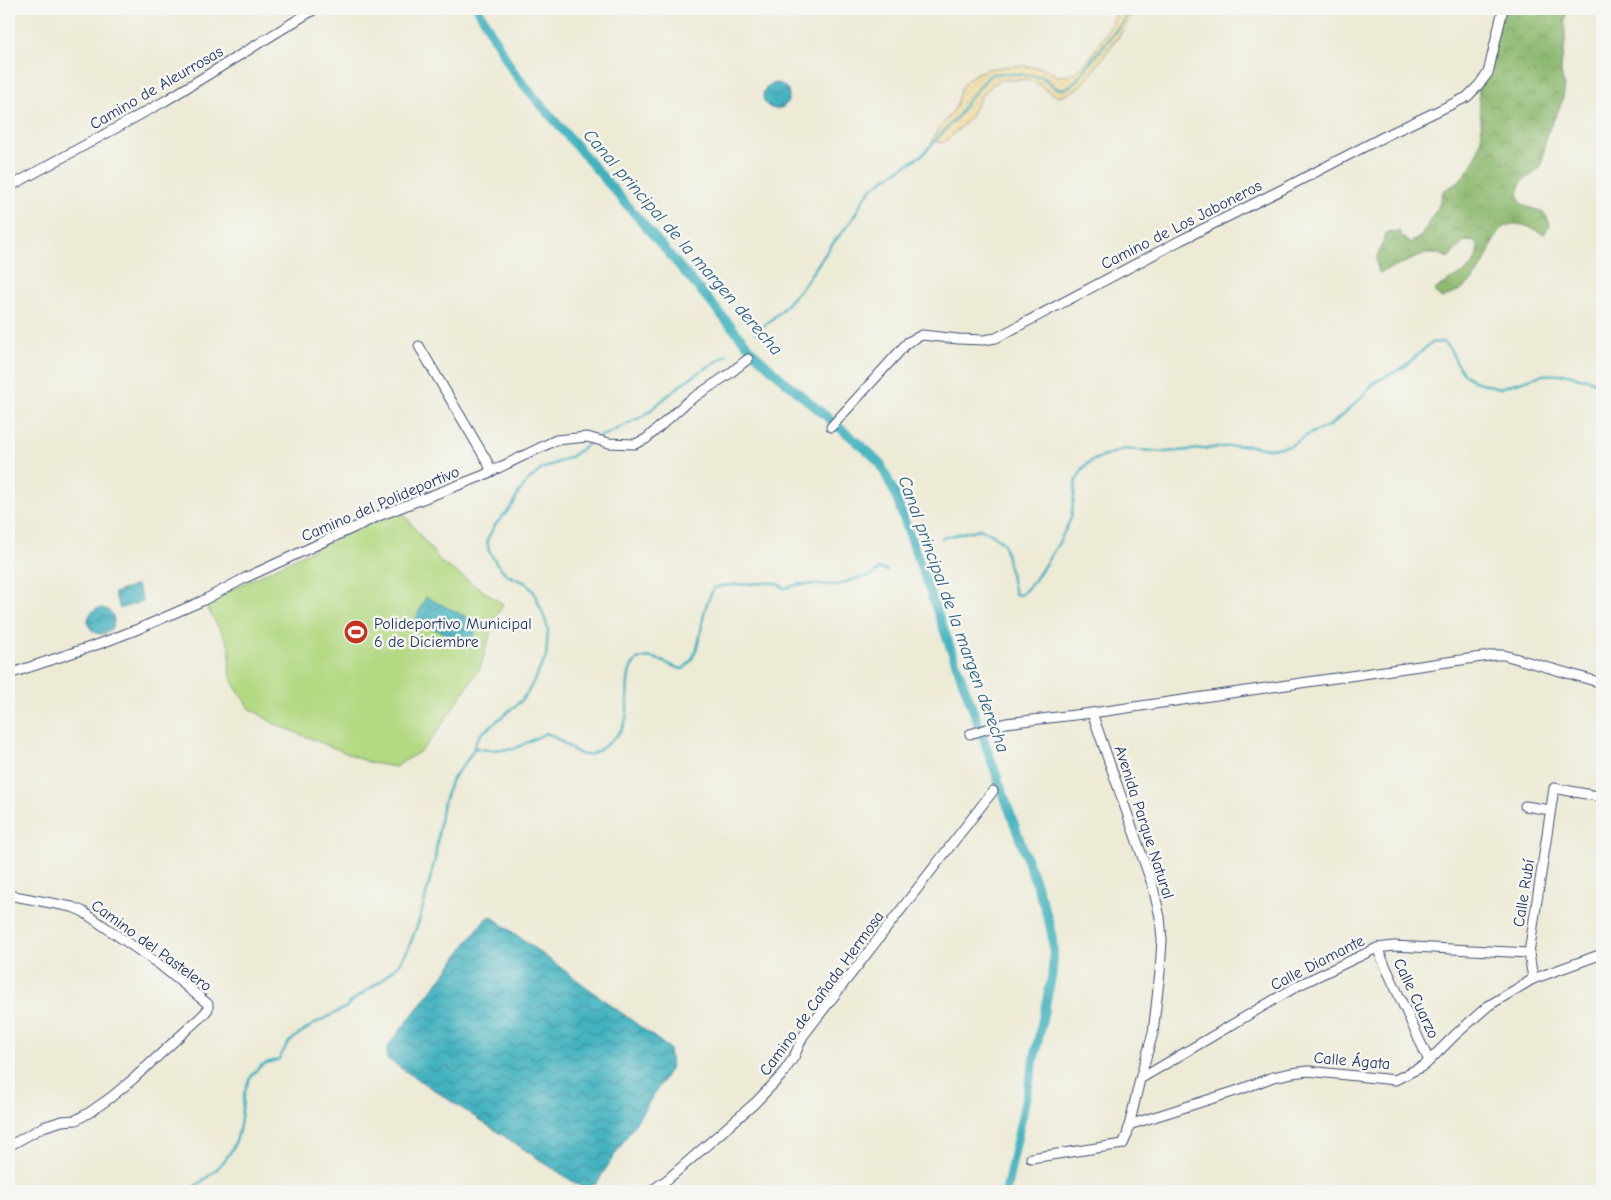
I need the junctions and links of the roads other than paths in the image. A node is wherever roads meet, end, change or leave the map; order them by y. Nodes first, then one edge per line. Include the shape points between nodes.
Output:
1 (316, 9) edge
2 (1502, 9) edge
3 (9, 188) edge
4 (419, 346) dead end
5 (748, 359) dead end
6 (831, 427) dead end
7 (491, 472) junction
8 (9, 674) edge
9 (1602, 683) edge
10 (1092, 713) junction
11 (972, 734) dead end
12 (993, 791) dead end
13 (1602, 797) edge
14 (1525, 806) dead end
15 (1550, 810) junction
16 (9, 895) edge
17 (1376, 948) junction
18 (1528, 953) junction
19 (1602, 954) edge
20 (1533, 979) junction
21 (1429, 1061) junction
22 (1140, 1079) junction
23 (1129, 1125) junction
24 (9, 1146) edge
25 (1031, 1158) dead end
26 (651, 1191) edge

1 - 3 street, Camino de Aleurrosas via 164,101
2 - 6 street, Camino de Los Jaboneros via 1488,73 1467,97 1181,240 996,338 922,335 908,342
4 - 7 street
5 - 7 street, Camino del Polideportivo via 687,402 646,439 635,444 609,443 587,437 556,440
7 - 8 street, Camino del Polideportivo via 381,515 138,629
9 - 10 street via 1496,655
10 - 11 street via 1006,723
10 - 22 street, Avenida Parque Natural via 1153,887 1160,917 1162,940 1153,1033
12 - 26 street, Camino de Cañada Hermosa via 803,1036 781,1076 755,1103
13 - 15 street, Calle Rubí via 1554,788
14 - 15 street
15 - 18 street, Calle Rubí
16 - 24 street, Camino del Pastelero via 82,911 160,965 208,1004 204,1014 110,1098 76,1120 43,1128
17 - 18 street, Calle Diamante via 1394,946
17 - 21 street, Calle Cuarzo
17 - 22 street, Calle Diamante via 1299,985
18 - 20 street, Calle Rubí
19 - 20 street, Calle Ágata
20 - 21 street, Calle Ágata via 1488,1006
21 - 23 street, Calle Ágata via 1395,1080 1308,1071 1273,1077
22 - 23 street, Avenida Parque Natural
23 - 25 street, Avenida Parque Natural via 1123,1144

